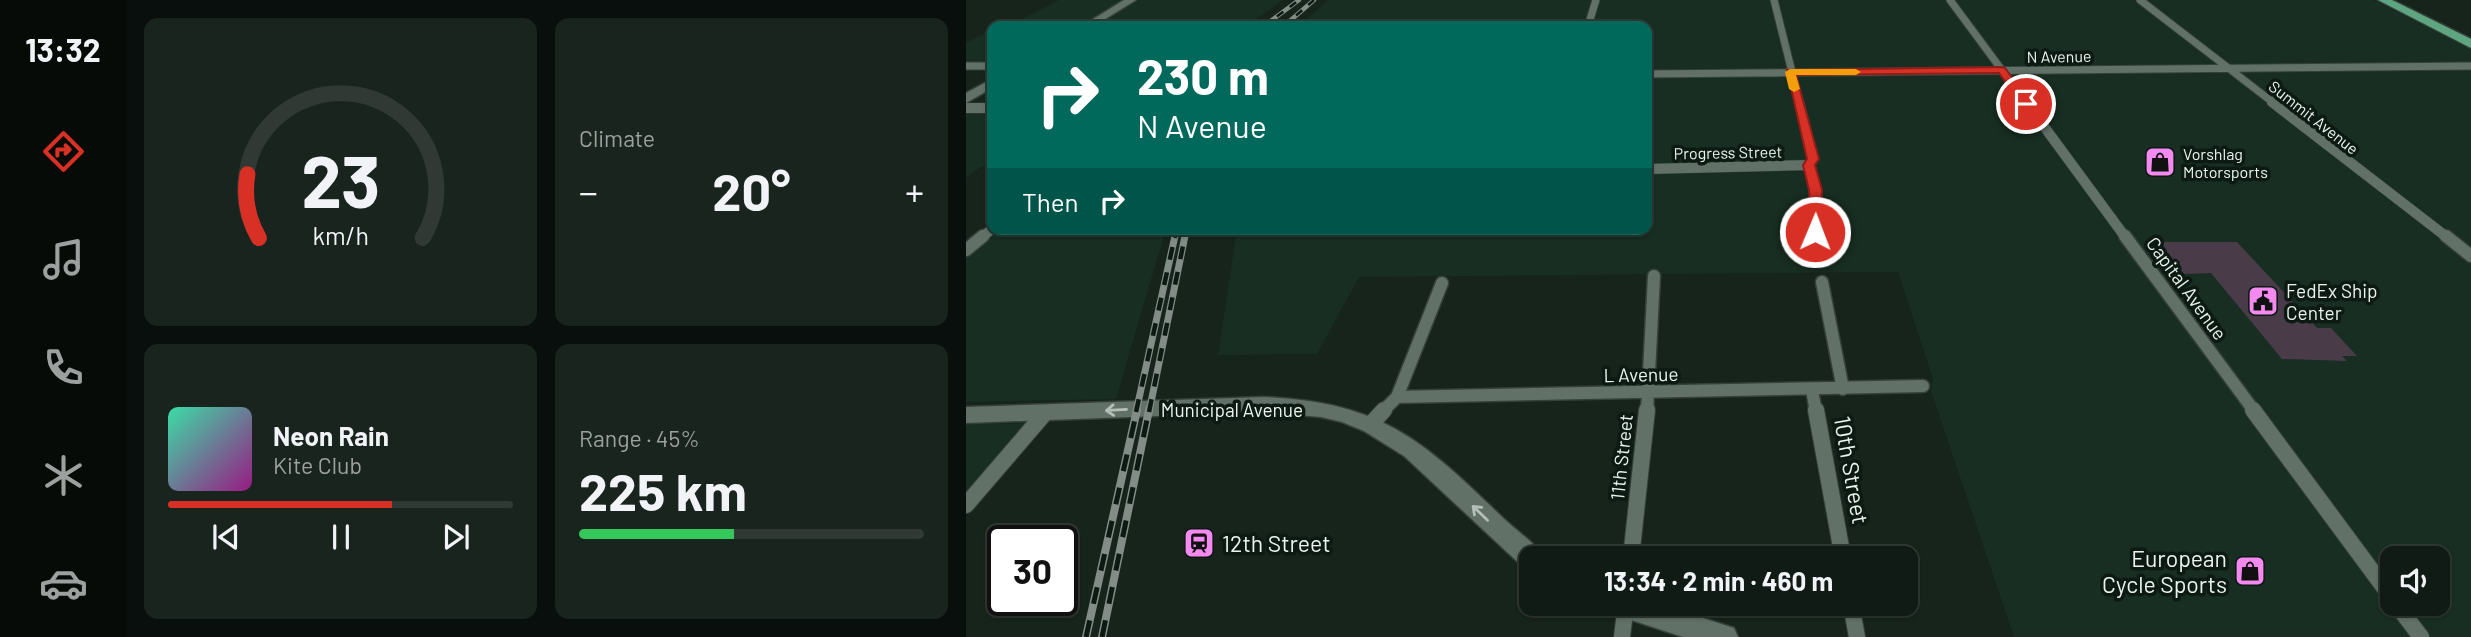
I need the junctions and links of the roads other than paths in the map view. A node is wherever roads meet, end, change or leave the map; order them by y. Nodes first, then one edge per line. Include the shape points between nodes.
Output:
1 (1131, 0) edge
2 (1595, 0) edge
3 (1774, 0) edge
4 (1950, 0) edge
5 (2140, 0) edge
6 (2383, 0) edge
7 (2398, 0) edge
8 (2419, 18) junction
9 (2434, 18) junction
10 (1095, 21) edge
11 (1589, 21) edge
12 (2471, 36) edge
13 (2471, 44) edge
14 (966, 66) edge
15 (987, 66) edge
16 (2471, 66) edge
17 (2229, 68) junction
18 (2002, 70) junction
19 (1790, 72) junction
20 (1652, 74) edge
21 (987, 86) edge
22 (966, 99) edge
23 (966, 108) edge
24 (987, 108) edge
25 (1809, 165) junction
26 (1652, 169) edge
27 (987, 233) edge
28 (966, 250) edge
29 (2471, 256) edge
30 (1817, 257) dead end
31 (1654, 276) dead end
32 (1822, 282) dead end
33 (1442, 283) dead end
34 (1923, 386) dead end
35 (1843, 389) junction
36 (1812, 390) junction
37 (1649, 394) junction
38 (1397, 397) junction
39 (1045, 413) junction
40 (966, 415) edge
41 (1371, 424) junction
42 (966, 505) edge
43 (1632, 546) edge
44 (1841, 546) edge
45 (1519, 549) edge
46 (2380, 582) edge
47 (1623, 616) edge
48 (1658, 616) edge
49 (1853, 616) edge
50 (2405, 616) edge
51 (1622, 637) edge
52 (1724, 637) edge
53 (1857, 637) edge
54 (2421, 637) edge

1 - 10 main road
2 - 11 street
3 - 19 street
4 - 18 street, Capital Avenue
5 - 17 street, Summit Avenue
6 - 8 main road
7 - 9 main road
8 - 9 main road
8 - 13 main road
9 - 12 main road
14 - 15 street
16 - 17 street, N Avenue
17 - 18 street, N Avenue
17 - 29 street, Summit Avenue
18 - 19 street, N Avenue
18 - 46 street, Capital Avenue
19 - 20 street, N Avenue
19 - 25 street via 1813,159
21 - 22 main road
23 - 24 street
25 - 26 street, Progress Street
25 - 30 street via 1816,190
27 - 28 street
31 - 37 street, 11th Street
32 - 35 street, 10th Street
33 - 38 street
34 - 35 street, L Avenue
35 - 36 street, L Avenue
36 - 37 street, L Avenue
36 - 44 street, 10th Street
37 - 38 street, L Avenue
37 - 43 street, 11th Street
38 - 41 street
39 - 40 main road, Municipal Avenue
41 -> 39 main road, Municipal Avenue via 1335,413 1270,405
39 - 42 street
45 -> 41 main road, Municipal Avenue via 1419,454
47 - 51 street
48 - 52 main road
49 - 53 street
50 - 54 street

